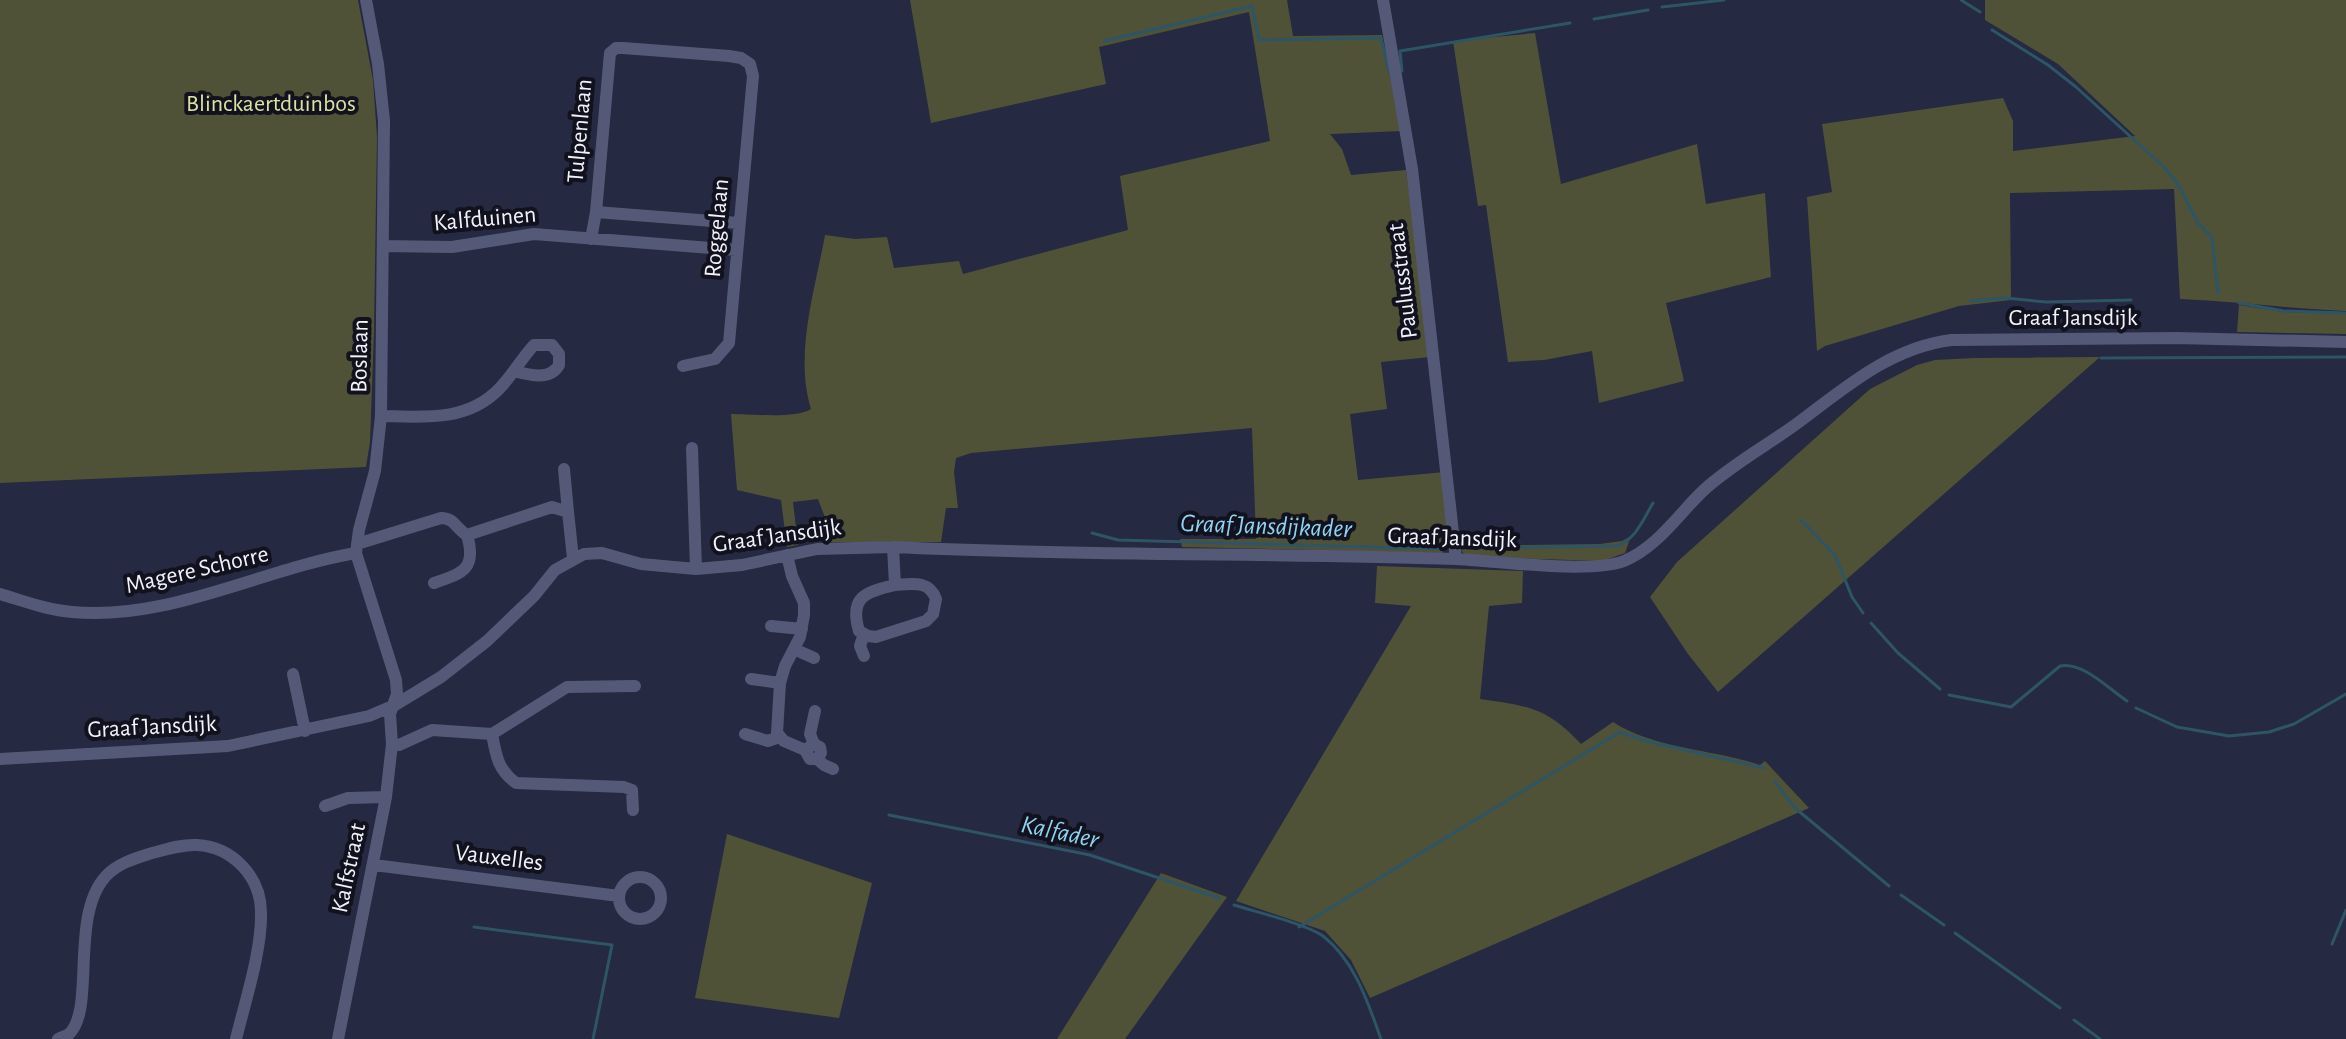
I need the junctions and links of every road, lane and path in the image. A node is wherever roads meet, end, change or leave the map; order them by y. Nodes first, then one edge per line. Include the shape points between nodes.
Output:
1 (366, 0) edge
2 (1383, 0) edge
3 (750, 64) joint
4 (596, 212) junction
5 (738, 223) junction
6 (591, 239) junction
7 (383, 246) junction
8 (736, 250) junction
9 (2346, 342) edge
10 (683, 366) dead end
11 (514, 371) dead end
12 (381, 416) junction
13 (692, 448) dead end
14 (564, 469) dead end
15 (568, 512) junction
16 (467, 535) junction
17 (893, 547) junction
18 (356, 549) junction
19 (787, 555) junction
20 (573, 558) junction
21 (1456, 559) junction
22 (696, 569) junction
23 (434, 583) dead end
24 (895, 585) junction
25 (0, 594) edge
26 (771, 626) dead end
27 (802, 629) junction
28 (864, 634) junction
29 (794, 649) junction
30 (864, 656) dead end
31 (814, 658) dead end
32 (293, 674) dead end
33 (751, 679) dead end
34 (780, 683) junction
35 (635, 686) dead end
36 (395, 705) junction
37 (815, 711) dead end
38 (305, 731) junction
39 (492, 734) junction
40 (745, 734) dead end
41 (779, 737) junction
42 (392, 744) junction
43 (810, 747) junction
44 (0, 759) edge
45 (833, 769) dead end
46 (386, 797) junction
47 (325, 806) dead end
48 (633, 810) dead end
49 (374, 865) junction
50 (619, 896) dead end
51 (58, 1039) edge
52 (236, 1039) edge
53 (338, 1039) edge

1 - 7 street, Boslaan via 384,121
2 - 21 street, Paulusstraat via 1412,169
3 - 4 street, Tulpenlaan via 729,56 623,48 610,53
3 - 5 street, Roggelaan
4 - 5 street
4 - 6 street
5 - 8 street, Roggelaan
6 - 7 street, Kalfduinen via 534,234 452,247
6 - 8 street, Kalfduinen
7 - 12 street, Boslaan
8 - 10 street, Roggelaan via 729,343 715,359
9 - 21 street, Graaf Jansdijk via 2177,338 1929,343 1842,387 1705,489 1637,555 1603,567
11 - 12 street via 468,411
12 - 18 street, Boslaan via 375,471
13 - 22 street
14 - 15 street
15 - 16 street via 552,507
15 - 20 street
16 - 18 street, Magere Schorre via 453,520 441,518
16 - 23 street via 469,565
17 - 19 street, Graaf Jansdijk via 836,547
17 - 21 street, Graaf Jansdijk
17 - 24 street
18 - 25 street, Magere Schorre via 199,597 127,611 52,609
18 - 36 street via 396,680
19 - 22 street, Graaf Jansdijk
19 - 27 street via 804,603
20 - 22 street, Graaf Jansdijk via 602,553 641,564
20 - 36 street, Graaf Jansdijk via 487,641
24 - 28 street via 858,601 856,620
24 - 28 street via 929,587 936,599 933,614 876,637
26 - 27 street
27 - 29 street
28 - 30 street
29 - 31 street
29 - 34 street
32 - 38 street
33 - 34 street
34 - 41 street
35 - 39 street via 567,687
36 - 38 street, Graaf Jansdijk
36 - 42 street, Kalfstraat via 390,714
37 - 43 street
38 - 44 street, Graaf Jansdijk via 214,747
39 - 42 street via 432,730
39 - 48 street via 498,763 516,783 624,787 632,790
40 - 41 street via 768,741
41 - 43 street
42 - 46 street, Kalfstraat
43 - 45 street via 821,751 817,759
46 - 47 street via 348,798
46 - 49 street, Kalfstraat
49 - 50 street, Vauxelles
49 - 53 street, Kalfstraat
51 - 52 street via 70,1033 79,1015 87,917 101,882 136,858 196,844 239,861 260,899 261,928

